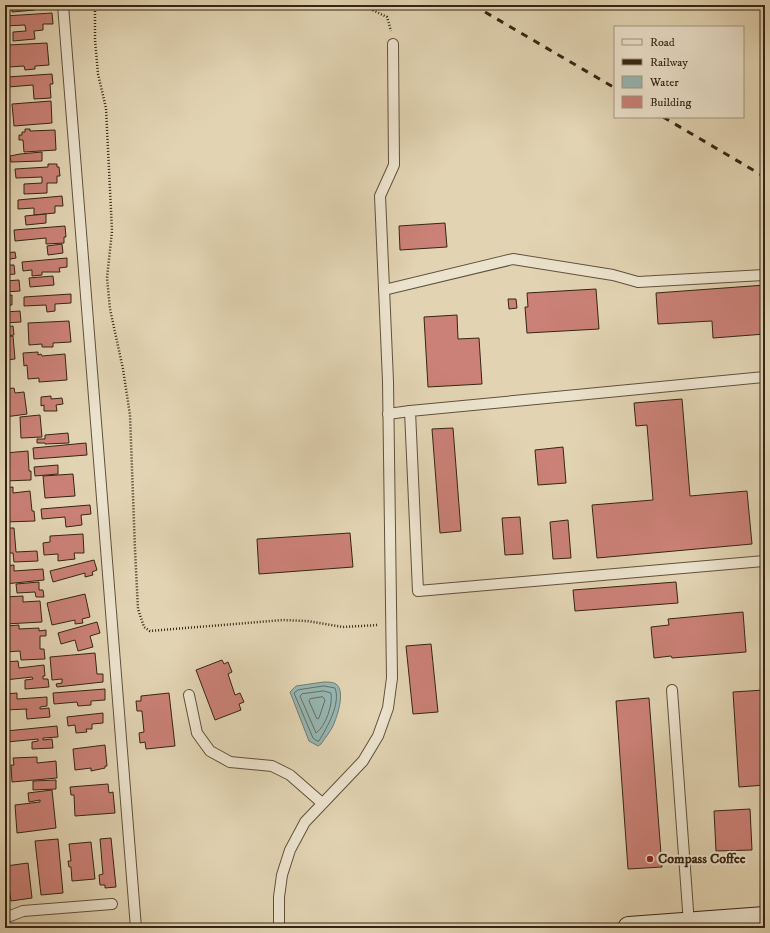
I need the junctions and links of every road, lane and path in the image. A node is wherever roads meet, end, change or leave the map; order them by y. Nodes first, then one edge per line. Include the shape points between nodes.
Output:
1 (63, 5) edge
2 (95, 5) edge
3 (362, 5) edge
4 (393, 44) joint
5 (765, 275) edge
6 (384, 290) junction
7 (765, 377) edge
8 (410, 411) junction
9 (388, 414) junction
10 (765, 561) edge
11 (391, 624) junction
12 (672, 690) dead end
13 (189, 695) dead end
14 (322, 803) junction
15 (112, 904) dead end
16 (5, 918) edge
17 (765, 918) edge
18 (689, 924) junction
19 (136, 928) edge
20 (279, 928) edge
21 (629, 928) edge

1 - 19 lane
2 - 11 path via 98,74 106,108 112,231 107,278 110,309 124,369 130,415 134,550 138,609 144,628 150,631 283,620 343,627
3 - 4 path via 387,17
4 - 6 lane via 394,165 380,196
5 - 6 lane via 638,282 613,275 513,259
6 - 9 lane
7 - 8 lane
8 - 9 lane
8 - 10 lane via 418,591
9 - 11 lane
11 - 14 lane via 392,678 388,708 378,736 362,761
12 - 18 lane
13 - 14 lane via 197,733 210,751 230,762 272,766 290,775
14 - 20 lane via 305,822 288,856 279,897
15 - 16 lane via 23,910
17 - 18 main road
18 - 21 main road

